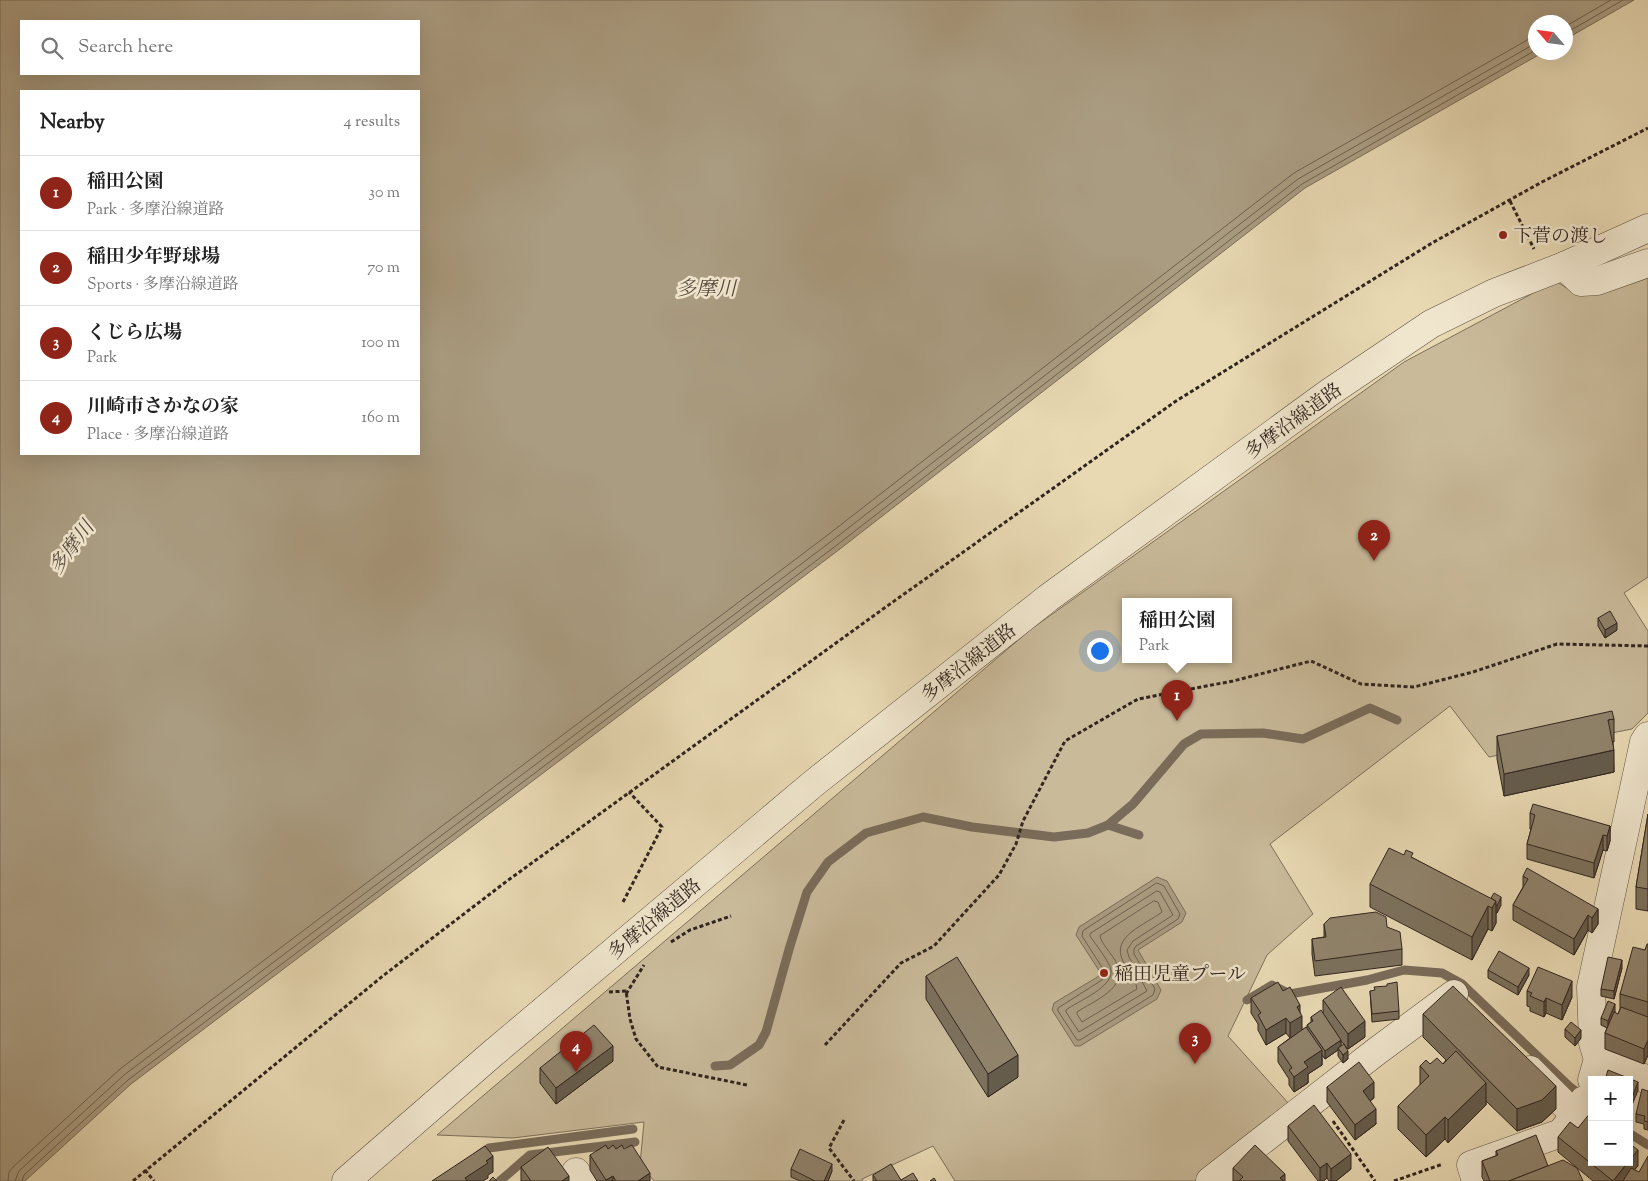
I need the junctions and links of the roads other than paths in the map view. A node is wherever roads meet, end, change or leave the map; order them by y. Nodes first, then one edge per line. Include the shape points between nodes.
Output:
1 (1648, 228) edge
2 (1648, 263) edge
3 (1555, 269) junction
4 (1648, 736) edge
5 (1474, 1014) edge
6 (1515, 1054) edge
7 (1589, 1076) edge
8 (1648, 1080) edge
9 (1633, 1082) edge
10 (1588, 1089) edge
11 (1474, 1173) edge
12 (358, 1175) edge
13 (1210, 1181) edge

1 - 3 street, 多摩沿線道路
2 - 3 street via 1597,281 1581,282
3 - 12 street, 多摩沿線道路 via 1494,293 1431,324 1330,392 1048,598 814,783 513,1036
4 - 7 street via 1644,742 1591,987 1593,1043
5 - 13 street via 1454,994
6 - 10 street
8 - 9 street
10 - 11 street via 1561,1133

